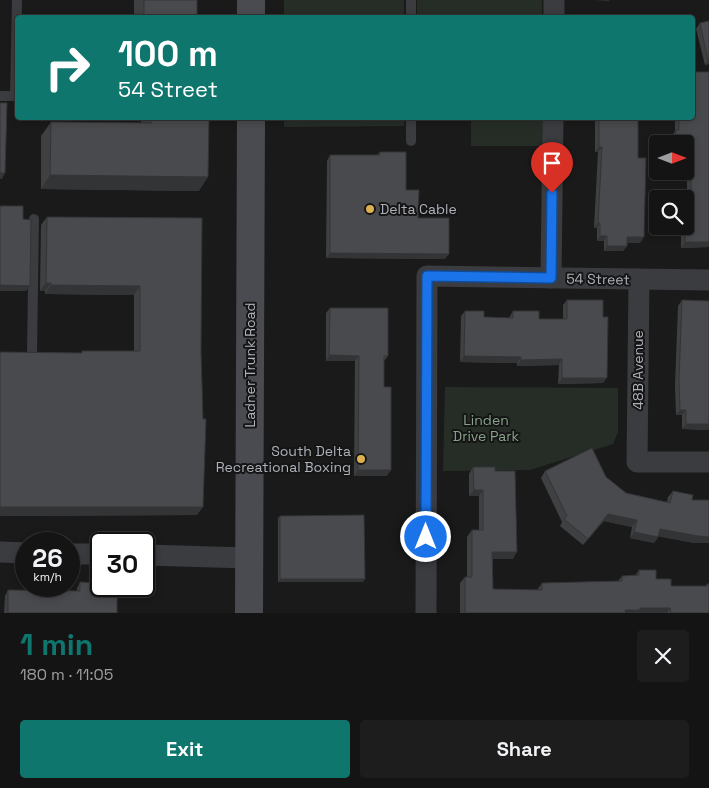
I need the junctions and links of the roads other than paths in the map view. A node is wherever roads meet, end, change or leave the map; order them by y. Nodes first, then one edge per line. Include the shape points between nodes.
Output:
1 (17, 0) edge
2 (251, 0) edge
3 (411, 0) edge
4 (554, 0) edge
5 (17, 15) edge
6 (251, 15) edge
7 (411, 15) edge
8 (554, 15) edge
9 (0, 96) edge
10 (15, 96) edge
11 (251, 120) edge
12 (411, 120) edge
13 (553, 120) edge
14 (411, 141) dead end
15 (34, 219) dead end
16 (551, 278) junction
17 (639, 279) junction
18 (709, 280) edge
19 (32, 354) edge
20 (709, 462) edge
21 (0, 552) edge
22 (15, 553) edge
23 (155, 555) edge
24 (249, 558) junction
25 (248, 613) edge
26 (426, 613) edge

1 - 5 lane
2 - 6 main road
3 - 7 lane
4 - 8 street
9 - 10 lane
11 - 24 main road, Ladner Trunk Road
12 - 14 lane
13 - 16 street
15 - 19 lane
16 - 17 street, 54 Street
16 - 26 street, 54 Street via 427,276
17 - 18 street, 54 Street
17 - 20 street, 48B Avenue via 638,462
21 - 22 street
23 - 24 street
24 - 25 main road, Ladner Trunk Road

